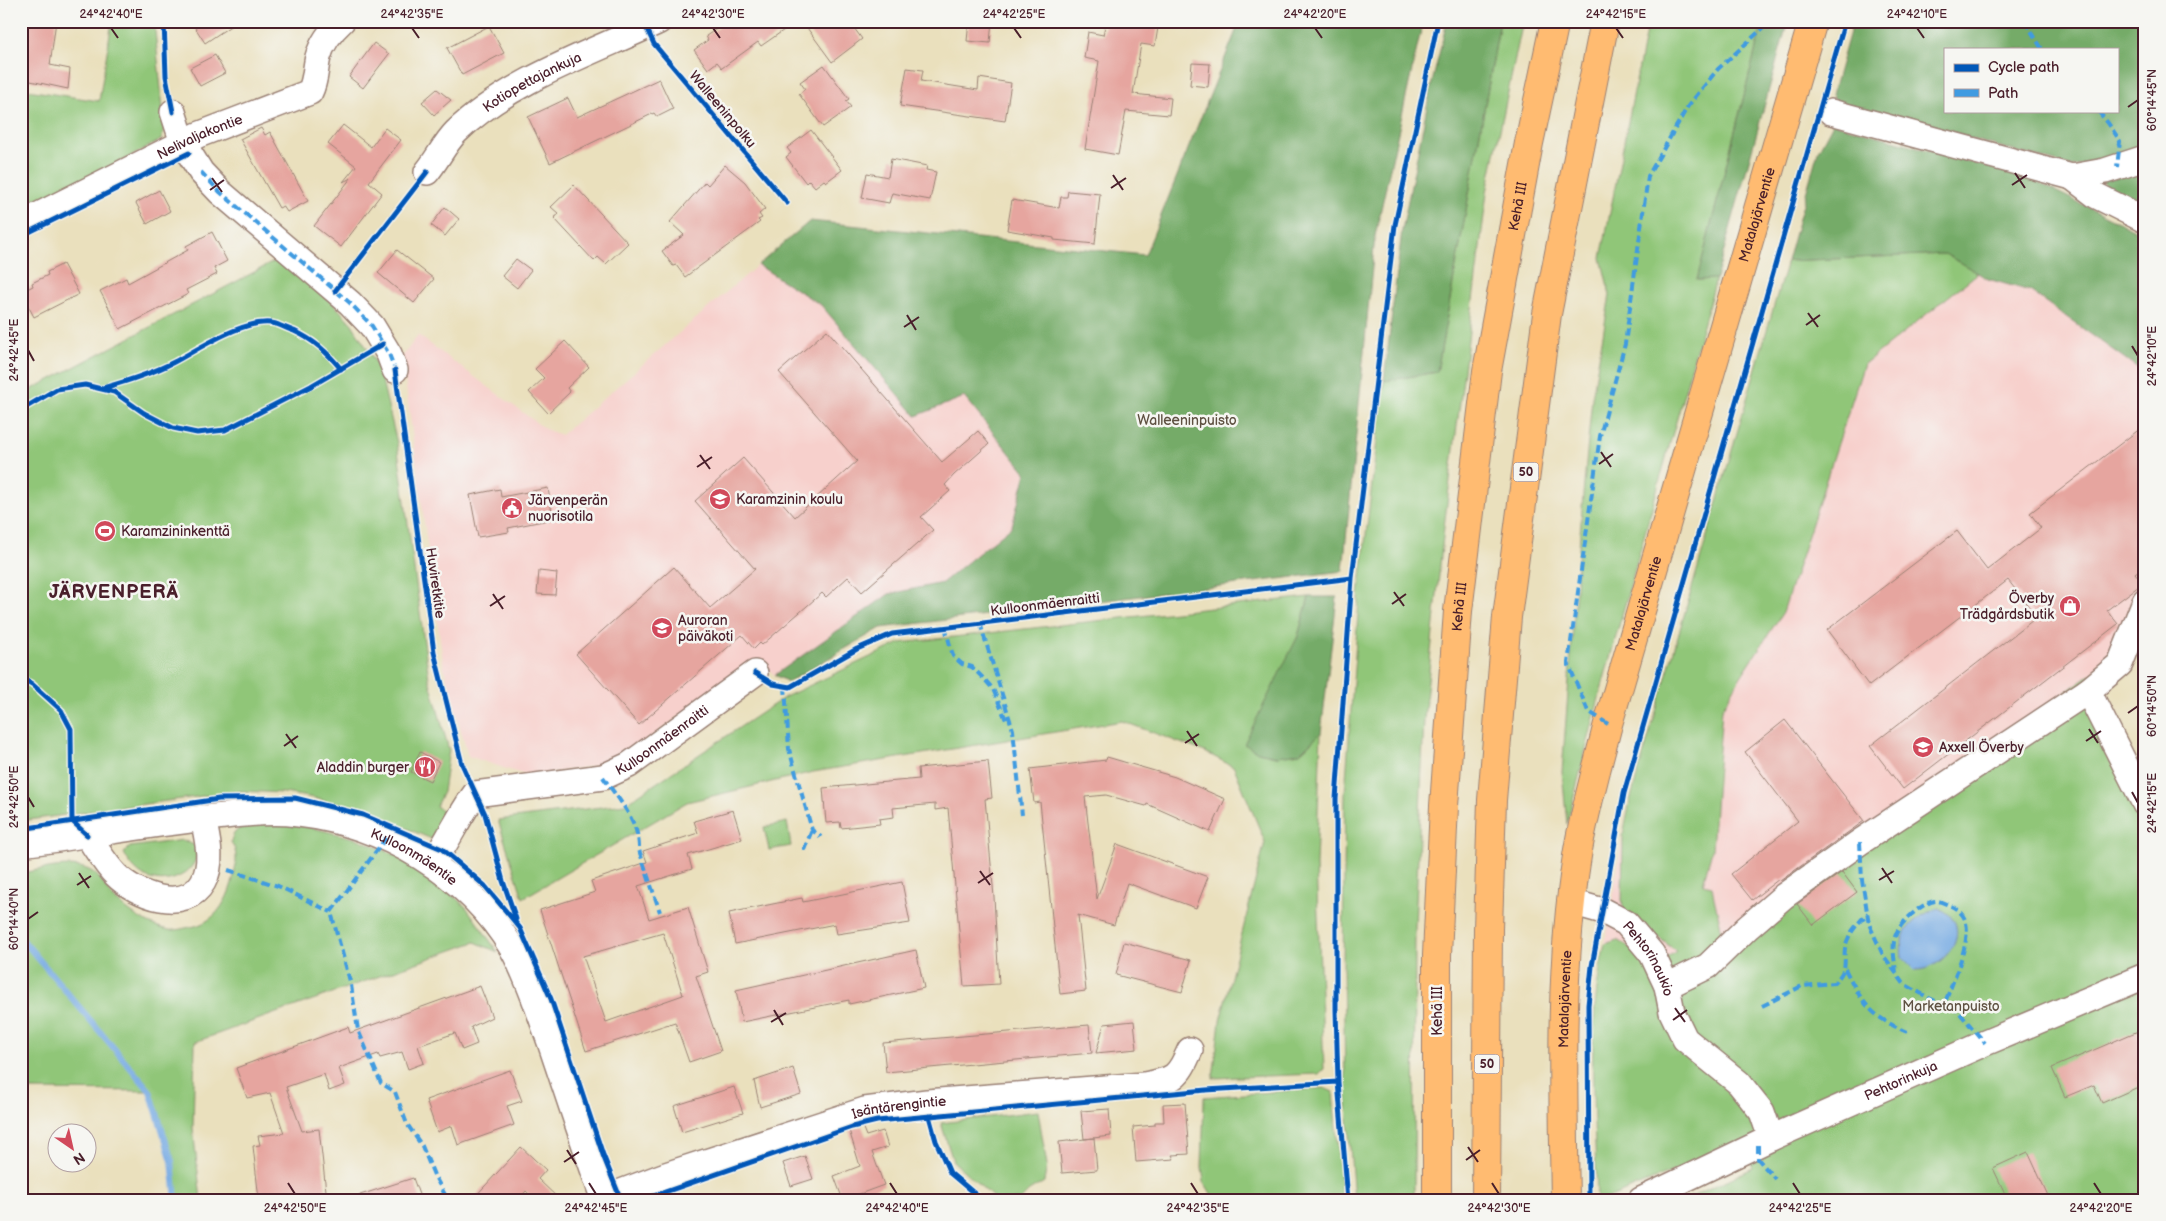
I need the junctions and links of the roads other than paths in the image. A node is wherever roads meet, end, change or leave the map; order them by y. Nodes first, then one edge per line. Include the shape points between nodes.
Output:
1 (342, 21) edge
2 (659, 21) edge
3 (1555, 21) edge
4 (1605, 21) edge
5 (1813, 21) edge
6 (173, 112) dead end
7 (1831, 112) dead end
8 (183, 143) junction
9 (2145, 158) edge
10 (427, 172) dead end
11 (2072, 177) junction
12 (2145, 220) edge
13 (21, 224) edge
14 (395, 370) dead end
15 (2145, 601) edge
16 (755, 672) dead end
17 (2088, 691) junction
18 (2145, 804) edge
19 (203, 818) junction
20 (87, 835) junction
21 (21, 844) edge
22 (432, 864) junction
23 (1571, 902) junction
24 (2145, 976) edge
25 (1667, 986) junction
26 (1190, 1050) dead end
27 (1771, 1138) junction
28 (1650, 1196) edge
29 (603, 1199) edge
30 (1437, 1200) edge
31 (1486, 1200) edge
32 (1565, 1200) edge

1 - 8 street, Nelivaljakontie via 330,33 318,57 316,80 310,92 198,134
2 - 10 street, Kotiopettajankuja via 548,72 487,106 454,134
3 - 30 main road, Kehä III via 1487,371 1458,611 1437,956
4 - 31 main road, 50 via 1547,314 1507,617 1492,800
5 - 23 main road, Matalajärventie via 1608,724 1577,855
6 - 8 street
7 - 11 street
8 - 13 street, Nelivaljakontie
8 - 14 street via 201,172 220,192 350,303 372,326
9 - 11 street via 2105,171
11 - 12 street via 2097,196
15 - 17 street via 2120,664
16 - 22 street, Kulloonmäenraitti via 629,765 603,777 475,794 461,812
17 - 18 street
17 - 25 street via 1860,842 1784,896 1708,966
19 - 20 street, Kulloonmäentie
19 - 20 street via 209,862 204,882 189,896 164,900 137,890 116,875
19 - 22 street, Kulloonmäentie via 299,813 356,826 398,843
20 - 21 street, Kulloonmäentie
22 - 29 street, Kulloonmäentie via 464,890 494,921 513,949 539,1012
23 - 25 street, Pehtorinaukio via 1603,911 1626,923 1652,954
23 - 32 main road, Matalajärventie via 1566,953 1563,1101
24 - 27 street, Pehtorinkuja
25 - 27 street, Pehtorinaukio via 1672,1012 1685,1039 1739,1083 1762,1112
26 - 29 street, Isäntärengintie via 1183,1068 1169,1080 1144,1085 865,1110
27 - 28 street, Pehtorinkuja

